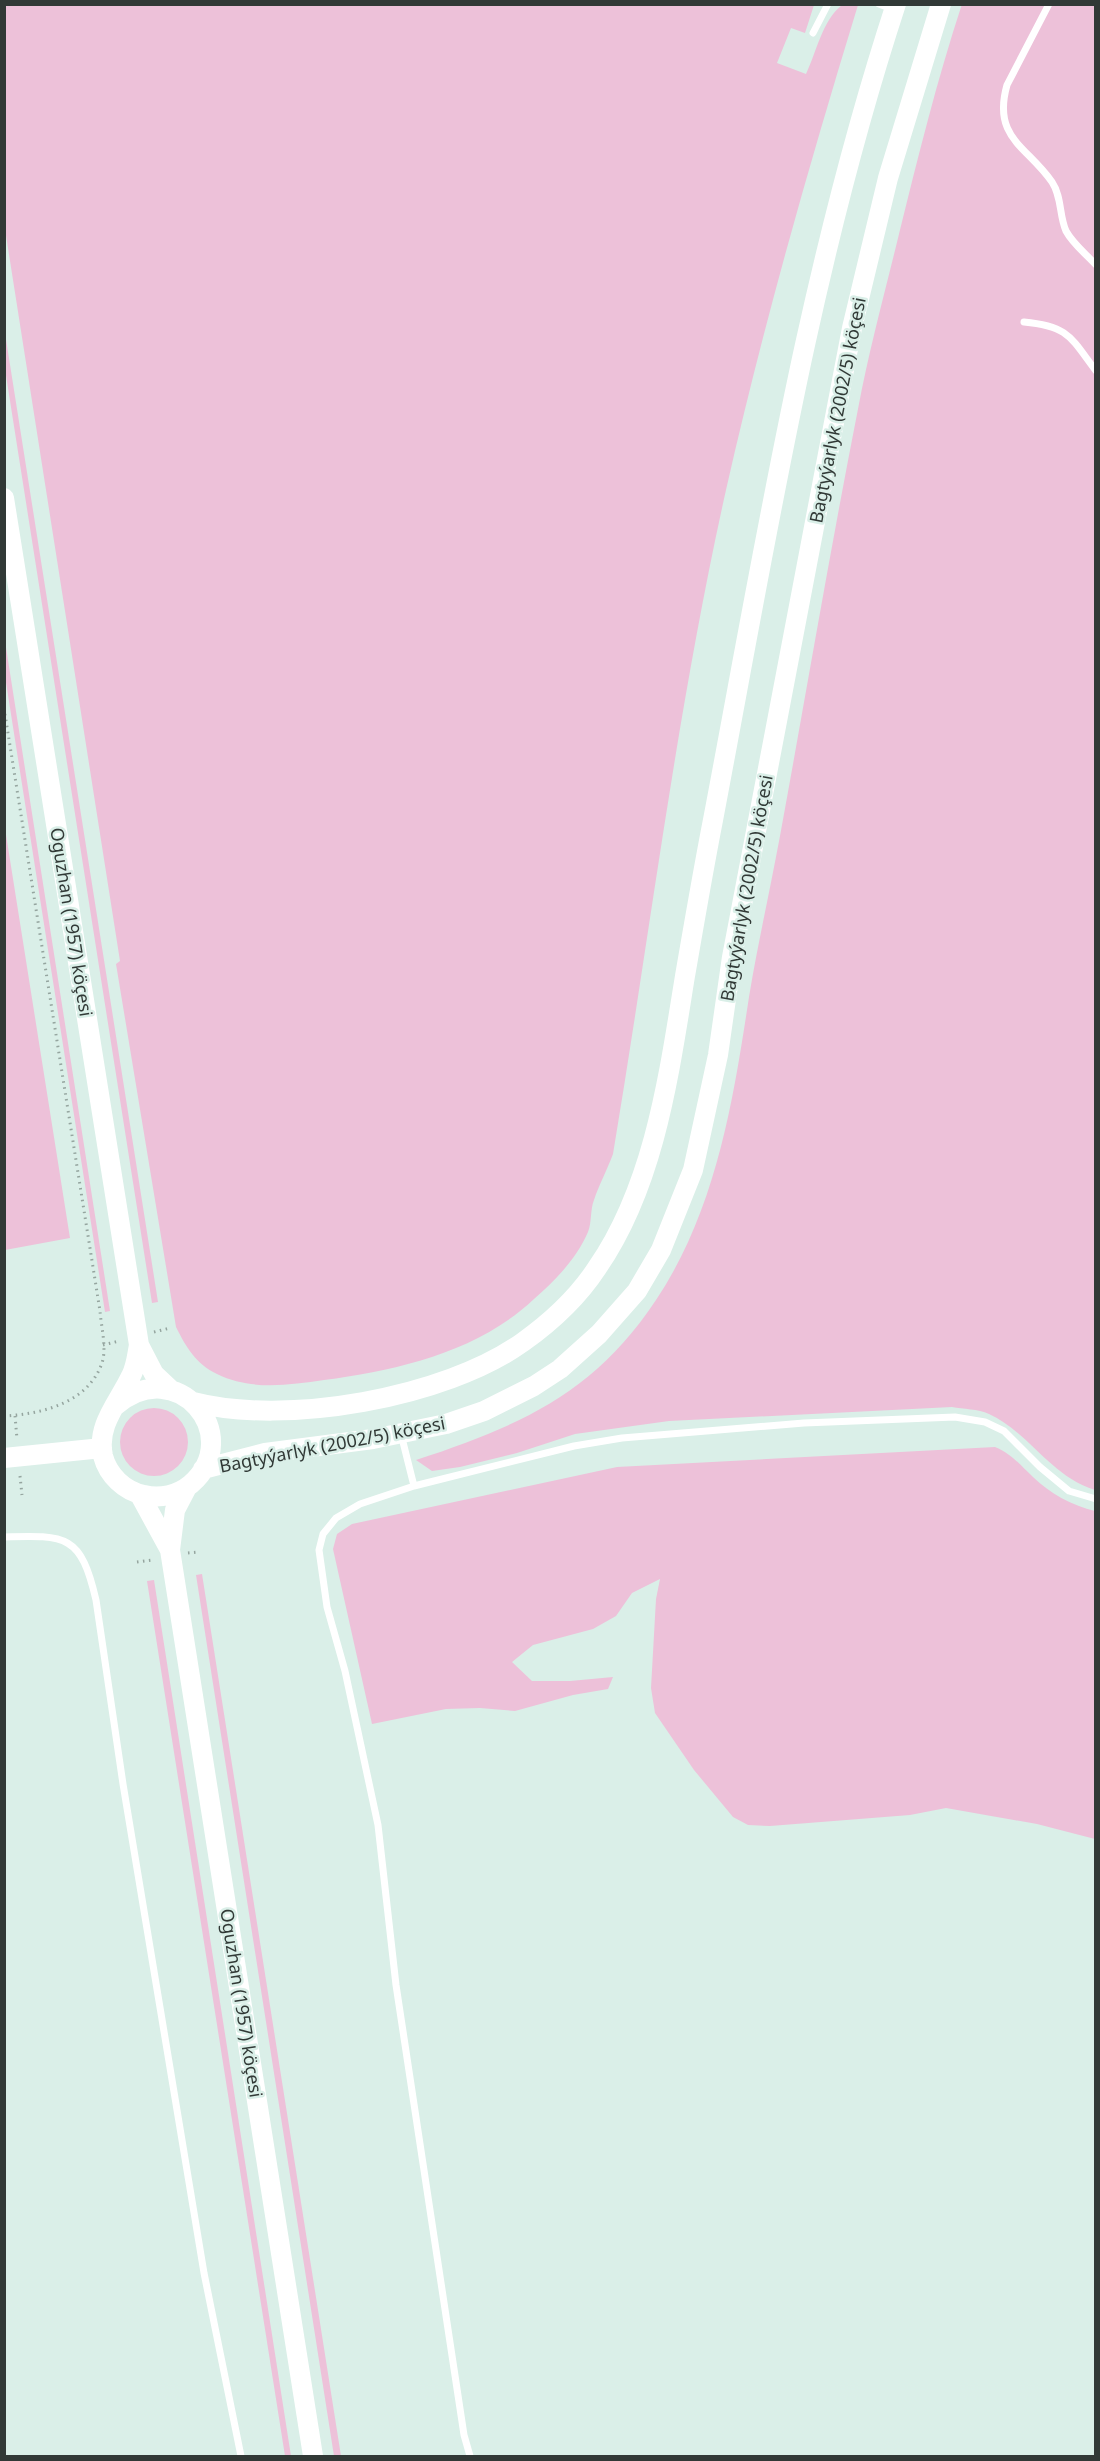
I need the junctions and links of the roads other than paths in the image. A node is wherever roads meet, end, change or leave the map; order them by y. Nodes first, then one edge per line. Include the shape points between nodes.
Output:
1 (828, 4) edge
2 (941, 4) edge
3 (1049, 4) edge
4 (890, 6) edge
5 (813, 33) dead end
6 (1095, 266) edge
7 (1024, 322) dead end
8 (1095, 371) edge
9 (4, 498) edge
10 (139, 1345) junction
11 (171, 1390) junction
12 (193, 1402) junction
13 (115, 1406) junction
14 (402, 1434) junction
15 (102, 1448) junction
16 (4, 1458) edge
17 (203, 1469) junction
18 (414, 1486) junction
19 (187, 1487) junction
20 (140, 1495) junction
21 (1095, 1499) edge
22 (4, 1537) edge
23 (170, 1550) junction
24 (241, 2457) edge
25 (313, 2457) edge
26 (470, 2457) edge

1 - 5 lane
2 - 14 street, Bagtyýarlyk (2002/5) köçesi via 888,178 850,338 732,957 716,1065 695,1160 674,1219 637,1291 599,1334 560,1369 484,1411
3 - 6 lane via 1007,85 1002,115 1018,147 1055,188 1069,236
4 - 12 street, Bagtyýarlyk (2002/5) köçesi via 794,393 712,823 670,1069 646,1162 624,1223 587,1283 552,1319 521,1344 474,1369 432,1385 368,1401 301,1409 242,1410
7 - 8 lane via 1052,326 1069,336
9 - 10 street, Oguzhan (1957) köçesi
10 - 11 street, Oguzhan (1957) köçesi via 154,1374
10 - 13 street, Oguzhan (1957) köçesi via 133,1374
11 - 12 street, Oguzhan (1957) köçesi
11 - 13 street via 135,1392
12 - 17 street, Oguzhan (1957) köçesi via 210,1433
13 - 15 street, Oguzhan (1957) köçesi via 108,1416
14 - 17 street, Bagtyýarlyk (2002/5) köçesi via 265,1454
14 - 18 lane
15 - 16 street
15 - 20 street, Oguzhan (1957) köçesi via 111,1473
17 - 19 street, Oguzhan (1957) köçesi
18 - 21 lane via 622,1438 804,1423 955,1417 985,1422 1004,1431 1069,1491
18 - 26 lane via 360,1504 336,1518 323,1534 319,1550 327,1607 378,1825 396,1985
19 - 20 street via 165,1496
19 - 23 street, Oguzhan (1957) köçesi via 175,1510
20 - 23 street, Oguzhan (1957) köçesi
22 - 24 lane via 66,1540 77,1550 90,1574 204,2274
23 - 25 street, Oguzhan (1957) köçesi

